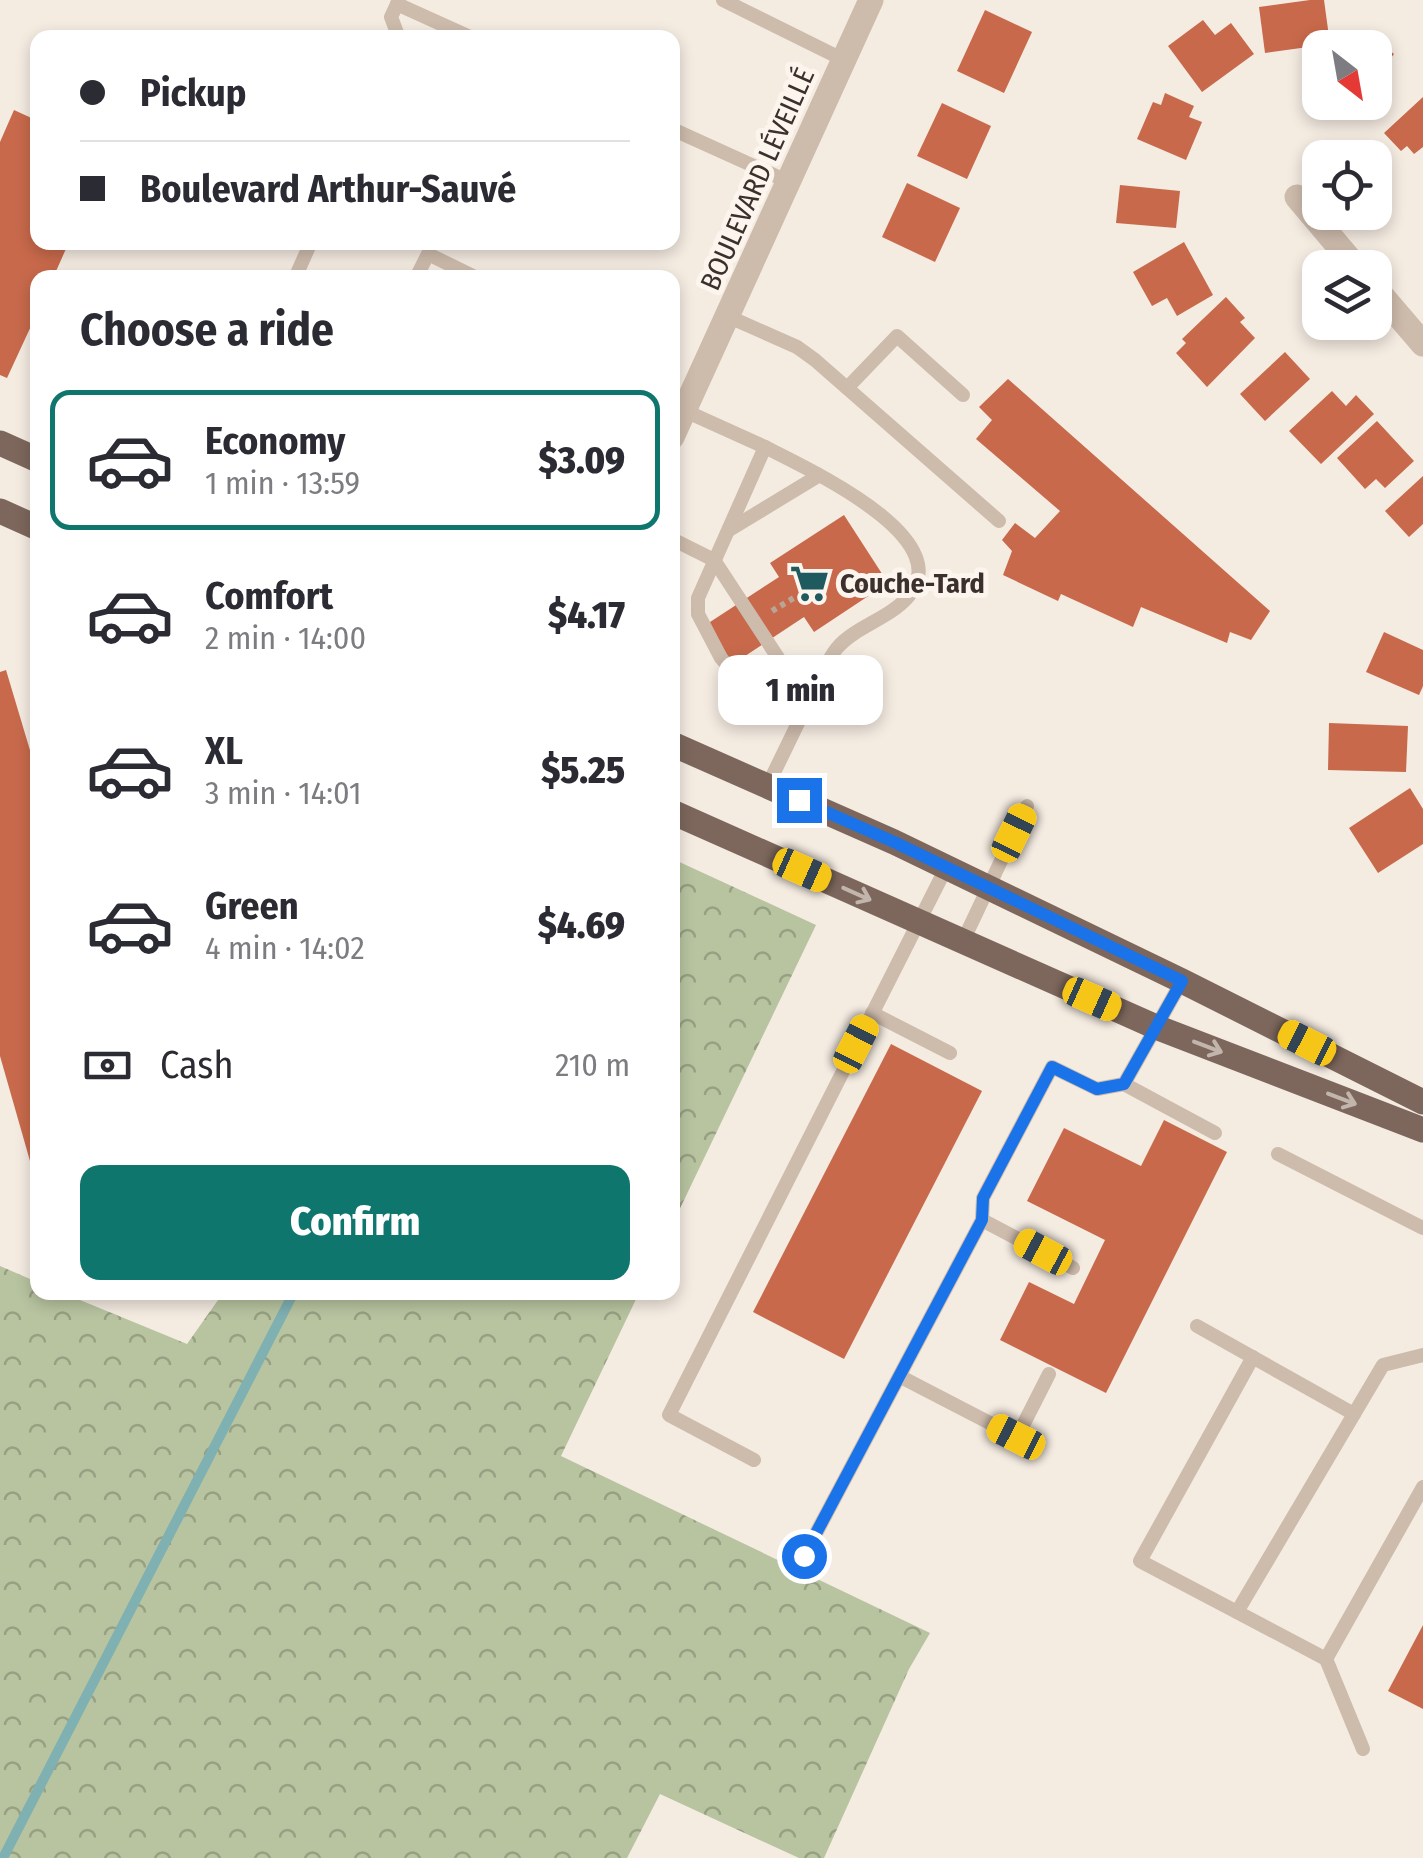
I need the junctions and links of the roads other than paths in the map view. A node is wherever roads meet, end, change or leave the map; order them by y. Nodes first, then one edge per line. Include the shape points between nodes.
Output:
1 (723, 0) edge
2 (871, 0) edge
3 (398, 2) edge
4 (396, 30) edge
5 (456, 30) edge
6 (844, 60) junction
7 (680, 133) edge
8 (788, 182) junction
9 (1297, 197) dead end
10 (1343, 250) edge
11 (420, 270) edge
12 (461, 270) edge
13 (1392, 308) edge
14 (728, 316) junction
15 (1423, 344) edge
16 (847, 388) junction
17 (963, 395) dead end
18 (680, 404) edge
19 (680, 409) edge
20 (0, 444) edge
21 (764, 446) junction
22 (30, 457) edge
23 (818, 476) junction
24 (0, 512) edge
25 (999, 521) dead end
26 (30, 525) edge
27 (727, 531) junction
28 (680, 542) edge
29 (714, 560) junction
30 (807, 702) junction
31 (799, 721) junction
32 (680, 748) edge
33 (767, 786) junction
34 (1027, 806) dead end
35 (680, 816) edge
36 (946, 868) junction
37 (988, 887) junction
38 (918, 921) junction
39 (963, 942) junction
40 (1182, 981) junction
41 (872, 1013) junction
42 (1156, 1028) junction
43 (950, 1053) dead end
44 (1124, 1084) junction
45 (1423, 1102) edge
46 (1423, 1130) edge
47 (1215, 1132) dead end
48 (1278, 1154) dead end
49 (982, 1220) junction
50 (1423, 1228) edge
51 (1073, 1268) dead end
52 (1196, 1326) dead end
53 (1423, 1355) edge
54 (1253, 1357) junction
55 (1049, 1374) dead end
56 (901, 1377) junction
57 (1354, 1414) junction
58 (754, 1460) dead end
59 (1423, 1486) edge
60 (804, 1556) dead end
61 (1237, 1612) junction
62 (1326, 1659) junction
63 (1363, 1749) dead end

1 - 6 lane
2 - 6 street, BOULEVARD LÉVEILLÉ
3 - 4 lane via 391,17
3 - 5 lane
6 - 8 street, BOULEVARD LÉVEILLÉ
7 - 8 lane
8 - 14 street, BOULEVARD LÉVEILLÉ
9 - 10 street
11 - 12 lane via 428,254
13 - 15 street
14 - 16 lane via 796,347
14 - 18 street, BOULEVARD LÉVEILLÉ
16 - 17 lane via 897,336
16 - 25 lane
19 - 21 lane
20 - 22 main road
21 - 23 lane
21 - 27 lane
23 - 27 lane
23 - 30 lane via 894,524 917,574 904,602 838,646
24 - 26 main road
27 - 29 lane
28 - 29 lane
29 - 30 lane
29 - 31 lane via 698,598 701,626 735,674
30 - 31 lane
31 - 33 lane
32 - 33 main road
33 - 36 main road
34 - 37 lane
35 -> 38 main road
36 - 37 main road
36 - 38 lane
37 - 39 lane
37 - 40 main road
38 - 39 main road
38 - 41 lane
39 - 42 main road
40 - 42 lane
40 - 45 main road
41 - 43 lane
41 - 58 lane via 669,1415
42 - 44 lane
42 -> 46 main road
44 - 47 lane
44 - 49 lane via 1097,1089 1052,1067 983,1198
48 - 50 lane
49 - 51 lane
49 - 56 lane
52 - 54 lane
53 - 57 lane via 1384,1365
54 - 57 lane
54 - 61 lane via 1140,1562
55 - 56 lane via 1016,1437
56 - 60 lane
57 - 61 lane
59 - 62 lane
61 - 62 lane
62 - 63 lane

